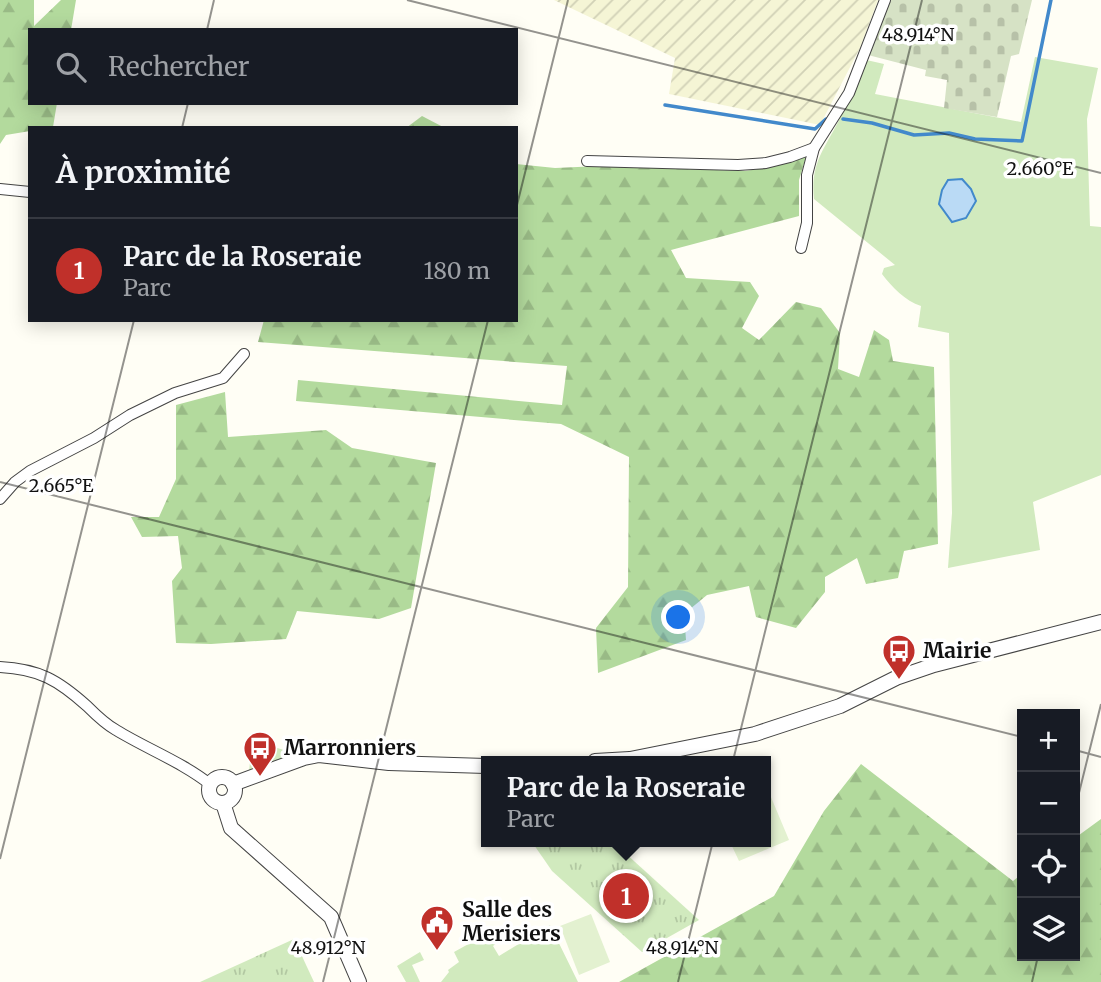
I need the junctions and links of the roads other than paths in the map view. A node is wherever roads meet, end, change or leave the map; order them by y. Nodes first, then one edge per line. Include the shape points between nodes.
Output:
1 (885, 0) edge
2 (814, 148) junction
3 (587, 161) dead end
4 (0, 189) edge
5 (28, 192) edge
6 (802, 248) dead end
7 (244, 354) dead end
8 (0, 499) edge
9 (1101, 622) edge
10 (0, 667) edge
11 (645, 756) edge
12 (481, 766) edge
13 (233, 784) junction
14 (211, 785) junction
15 (223, 803) junction
16 (359, 982) edge

1 - 2 street via 849,93
2 - 3 street via 766,163
2 - 6 street via 807,175
4 - 5 street
7 - 8 street via 223,379 176,393 130,415 30,471
9 - 11 street via 934,664 840,706 755,734
10 - 14 street via 47,676 114,730
12 - 13 street via 319,755
13 - 14 street via 222,777
13 - 15 street via 232,797
14 - 15 street via 211,796
15 - 16 street via 231,828 331,917

